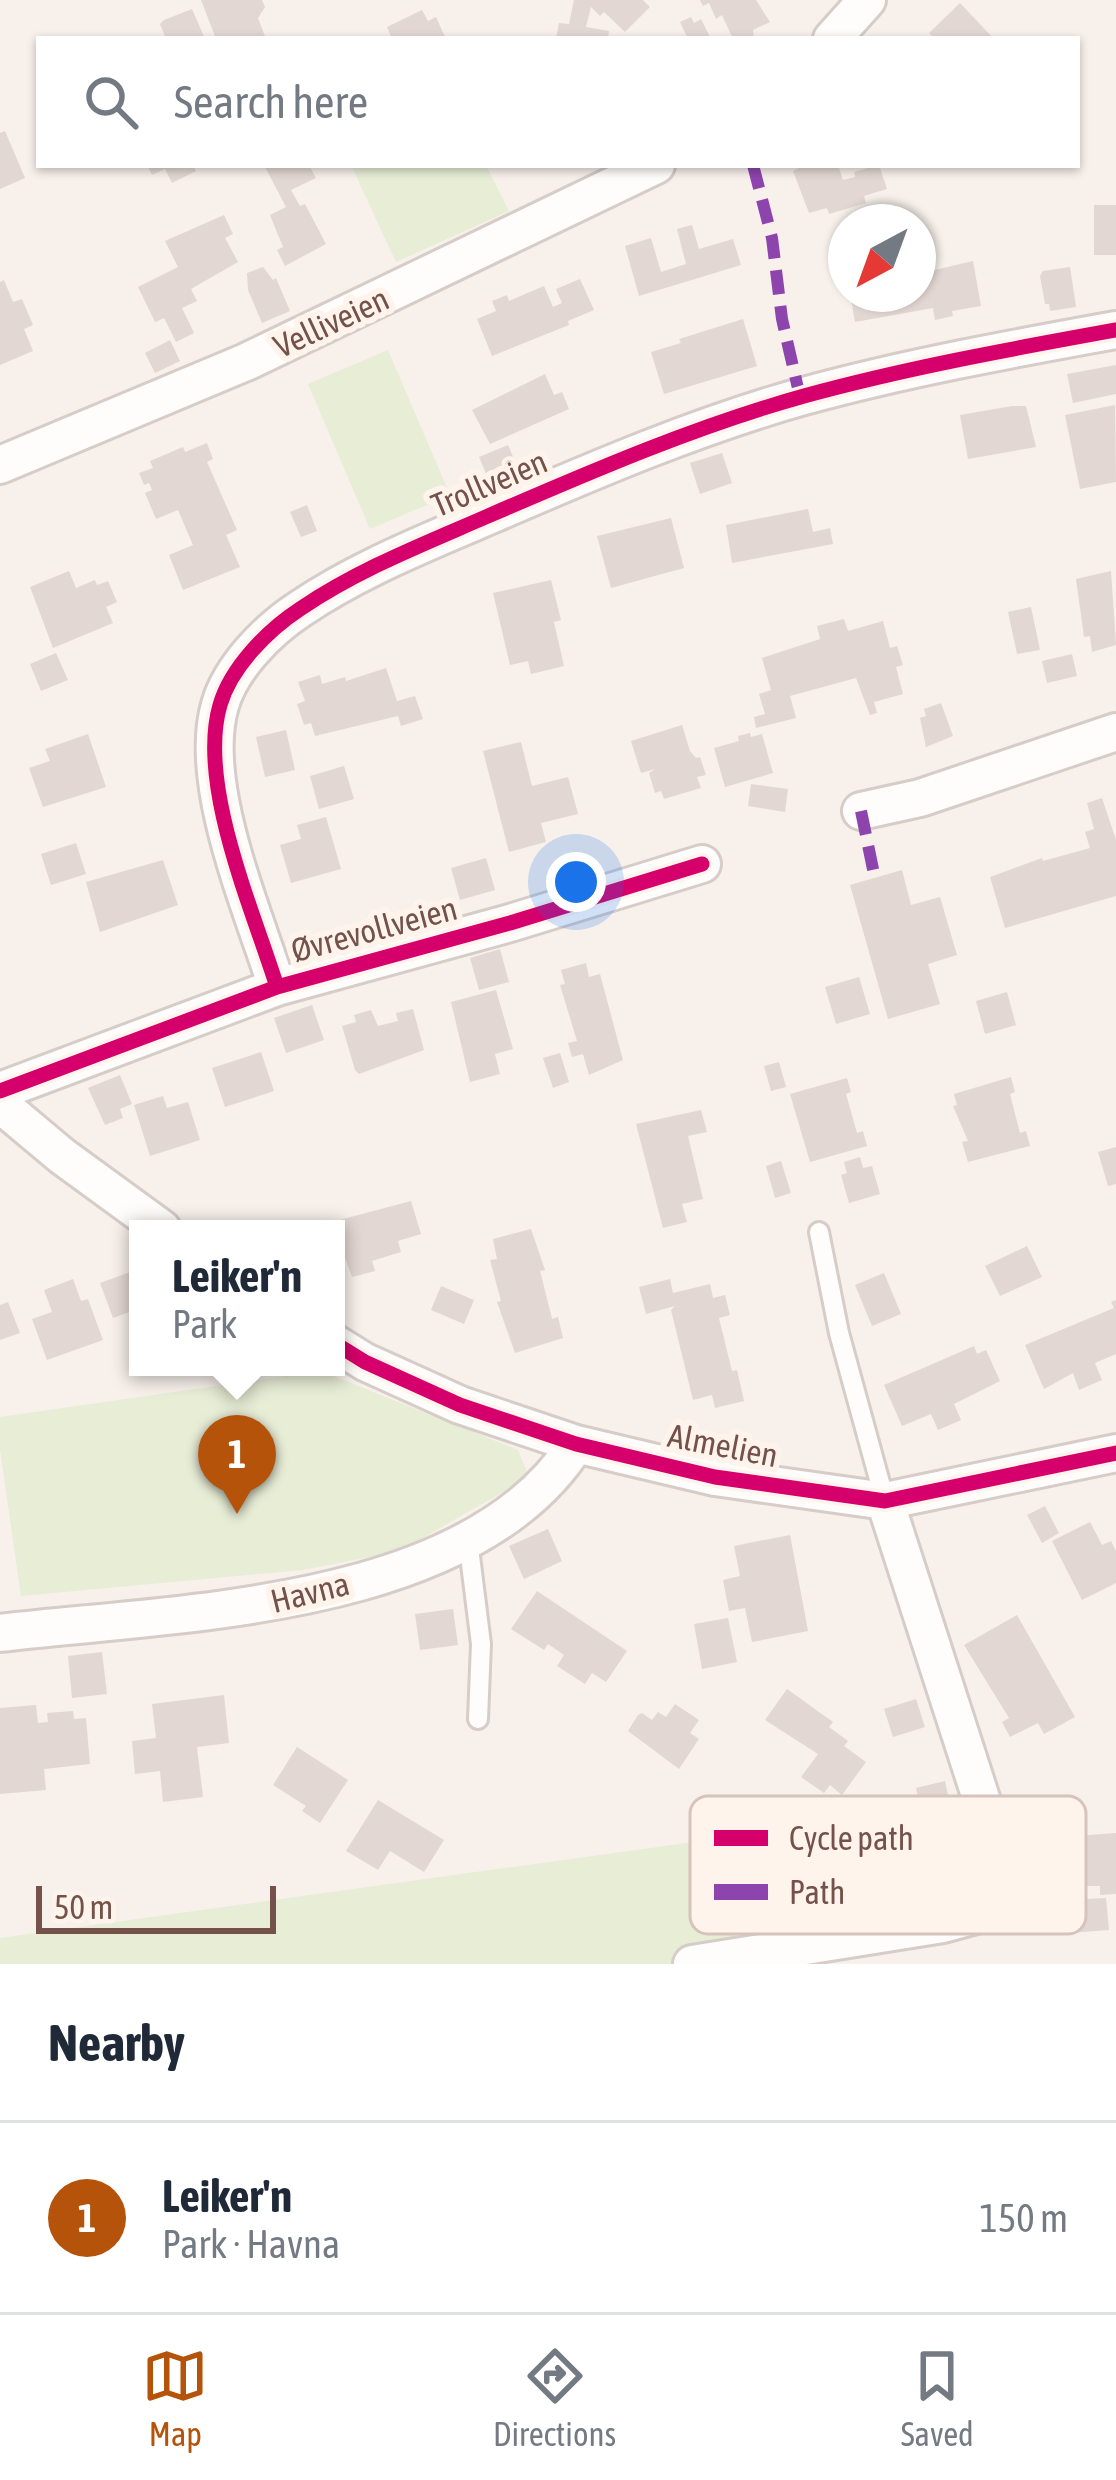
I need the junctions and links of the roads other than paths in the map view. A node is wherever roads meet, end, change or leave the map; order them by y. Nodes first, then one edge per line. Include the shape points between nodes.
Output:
1 (867, 0) edge
2 (835, 36) edge
3 (650, 168) edge
4 (1116, 330) edge
5 (0, 465) edge
6 (1116, 732) edge
7 (861, 811) dead end
8 (702, 864) dead end
9 (277, 987) junction
10 (0, 1091) edge
11 (0, 1104) edge
12 (150, 1220) edge
13 (819, 1232) dead end
14 (345, 1350) edge
15 (576, 1444) junction
16 (1116, 1453) edge
17 (885, 1501) junction
18 (468, 1540) junction
19 (0, 1634) edge
20 (478, 1719) dead end
21 (980, 1796) edge
22 (880, 1934) edge
23 (692, 1964) edge

1 - 2 street
3 - 5 street, Velliveien via 246,362
4 - 9 street, Trollveien via 924,367 720,425 363,570 268,634 221,701 213,739 220,804
6 - 7 street
8 - 9 street, Øvrevollveien
9 - 10 street, Øvrevollveien
11 - 12 street
13 - 17 lane
14 - 15 street, Almelien via 460,1405
15 - 17 street, Almelien via 715,1477
15 - 18 street, Havna via 555,1477
16 - 17 street, Almelien
17 - 21 street
18 - 19 street, Havna via 338,1588 246,1608
18 - 20 lane via 481,1644
22 - 23 street

